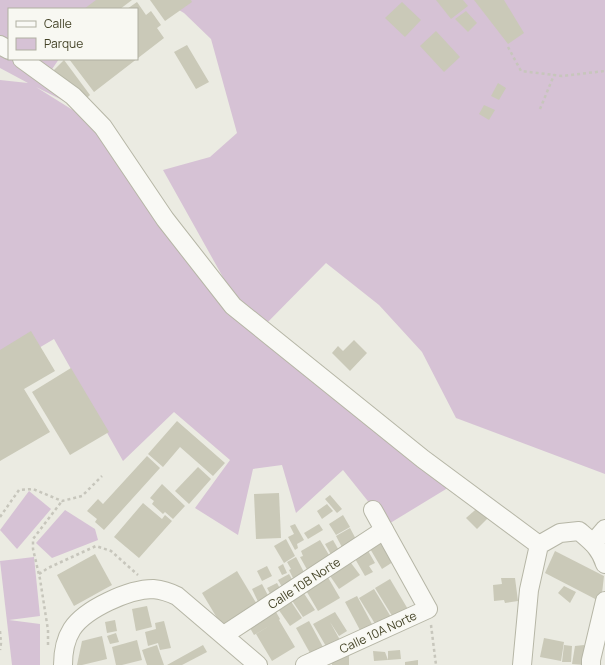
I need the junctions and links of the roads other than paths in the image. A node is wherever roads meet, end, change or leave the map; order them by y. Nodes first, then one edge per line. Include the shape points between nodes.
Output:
1 (23, 60) edge
2 (373, 510) dead end
3 (384, 530) junction
4 (605, 530) edge
5 (593, 543) junction
6 (539, 545) junction
7 (605, 564) edge
8 (605, 601) edge
9 (224, 635) junction
10 (63, 665) edge
11 (258, 665) edge
12 (305, 665) edge
13 (522, 665) edge
14 (591, 665) edge

1 - 6 street via 73,96 103,127 165,219 232,306 417,454
2 - 3 street
3 - 9 street, Calle 10B Norte
3 - 12 street, Calle 10A Norte via 428,609
4 - 5 street
5 - 6 street via 579,531 560,533
5 - 7 street via 601,552
6 - 13 street via 529,590
8 - 14 street
9 - 10 street via 177,596 152,589 127,594 93,610 72,628
9 - 11 street

